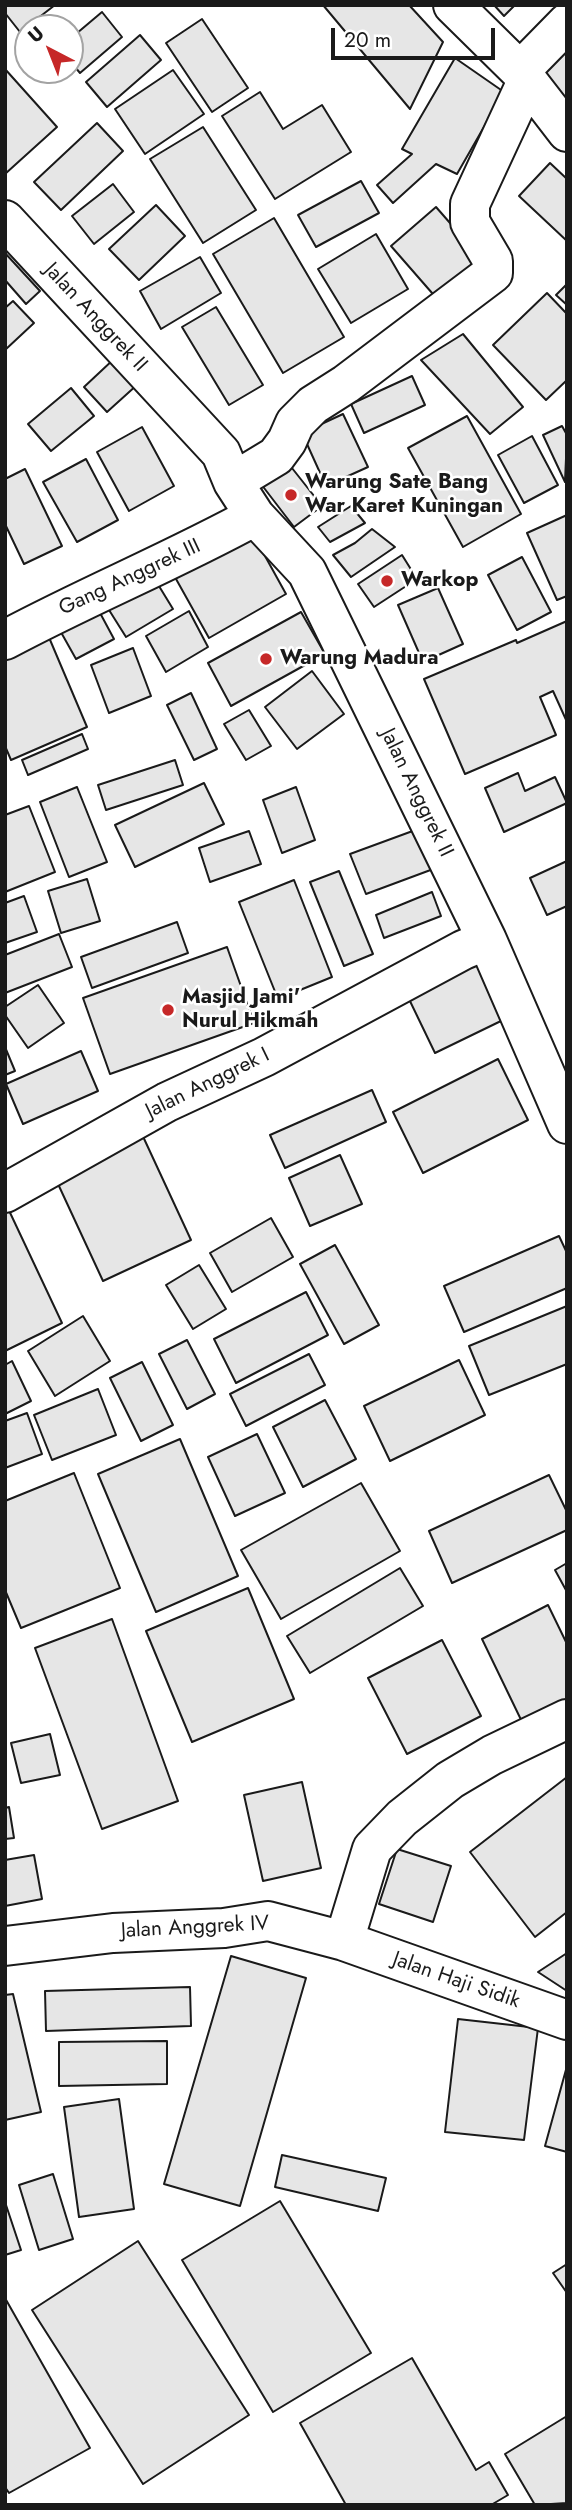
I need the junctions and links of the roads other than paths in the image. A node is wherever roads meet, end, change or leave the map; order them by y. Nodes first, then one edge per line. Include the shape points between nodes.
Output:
1 (453, 5) edge
2 (567, 23) edge
3 (524, 76) junction
4 (567, 132) edge
5 (5, 220) edge
6 (233, 482) junction
7 (254, 516) junction
8 (5, 640) edge
9 (487, 940) junction
10 (567, 1124) edge
11 (5, 1193) edge
12 (567, 1719) edge
13 (344, 1941) junction
14 (5, 1946) edge
15 (567, 2020) edge

1 - 3 street
2 - 3 street
3 - 4 street
3 - 6 street via 470,204 470,222 493,261 493,273 313,405 295,423 276,456
5 - 6 street, Jalan Anggrek II via 221,453
6 - 7 street, Jalan Anggrek II
7 - 8 street, Gang Anggrek III
7 - 9 street, Jalan Anggrek II via 307,572
9 - 10 street, Jalan Anggrek II
9 - 11 street, Jalan Anggrek I via 264,1057 167,1102
12 - 13 street via 450,1780 401,1818 372,1849
13 - 14 street, Jalan Anggrek IV via 268,1921
13 - 15 street, Jalan Haji Sidik

